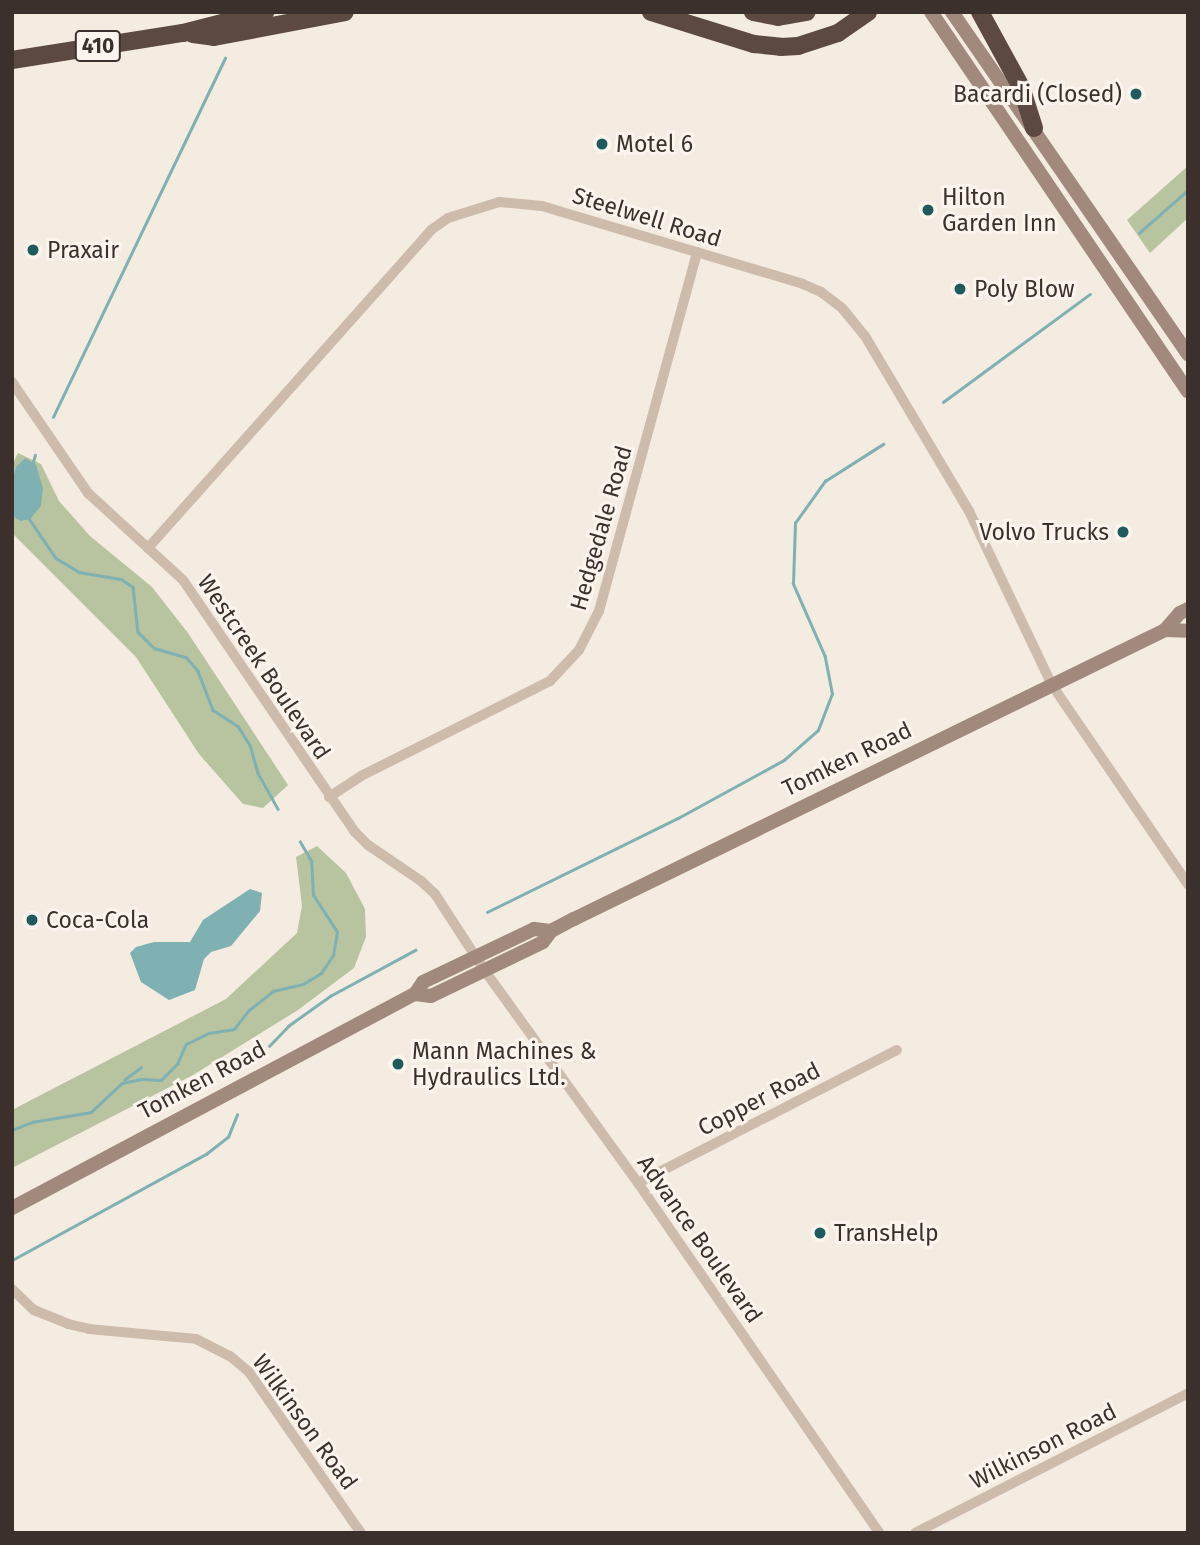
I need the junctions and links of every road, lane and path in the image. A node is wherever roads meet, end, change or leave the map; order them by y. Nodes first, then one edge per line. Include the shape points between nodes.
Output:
1 (265, 12) edge
2 (345, 12) edge
3 (651, 12) edge
4 (753, 12) edge
5 (807, 12) edge
6 (868, 12) edge
7 (931, 12) edge
8 (953, 12) edge
9 (979, 12) edge
10 (183, 33) junction
11 (12, 60) edge
12 (1034, 128) junction
13 (696, 252) junction
14 (1188, 354) edge
15 (12, 382) edge
16 (1188, 391) edge
17 (148, 548) junction
18 (1188, 609) edge
19 (1165, 630) junction
20 (1188, 631) edge
21 (1052, 685) junction
22 (329, 797) junction
23 (1188, 884) edge
24 (551, 931) junction
25 (475, 957) junction
26 (485, 971) junction
27 (415, 994) junction
28 (897, 1050) dead end
29 (638, 1183) junction
30 (12, 1208) edge
31 (12, 1289) edge
32 (1188, 1393) edge
33 (361, 1533) edge
34 (879, 1533) edge
35 (915, 1533) edge

1 - 10 highway, 410
2 - 10 highway via 214,37
3 - 6 highway via 754,44 781,47 838,33
4 - 5 highway via 778,18
7 - 16 main road
8 - 12 main road
9 - 12 highway via 1021,87
10 - 11 highway, 410
12 - 14 main road
13 - 17 street, Steelwell Road via 522,202 499,202 448,218 431,230
13 - 21 street, Steelwell Road via 812,288 853,319 969,511
13 - 22 street, Hedgedale Road via 599,611 579,650 550,681 361,776
15 - 17 street, Westcreek Boulevard via 88,493
17 - 22 street, Westcreek Boulevard via 183,580
18 - 19 main road, Tomken Road
19 - 20 main road, Tomken Road
19 - 21 main road, Tomken Road
21 - 23 street
21 - 24 main road, Tomken Road
22 - 25 street, Westcreek Boulevard via 368,845 435,894
24 - 25 main road, Tomken Road via 534,929
24 - 26 main road, Tomken Road via 543,942
25 - 26 street, Westcreek Boulevard
25 - 27 main road, Tomken Road via 423,982
26 - 27 main road, Tomken Road via 431,996
26 - 29 street, Advance Boulevard
27 - 30 main road, Tomken Road
28 - 29 street, Copper Road
29 - 34 street, Advance Boulevard
31 - 33 street, Wilkinson Road via 34,1310 68,1324 197,1339 230,1356 249,1372
32 - 35 street, Wilkinson Road

